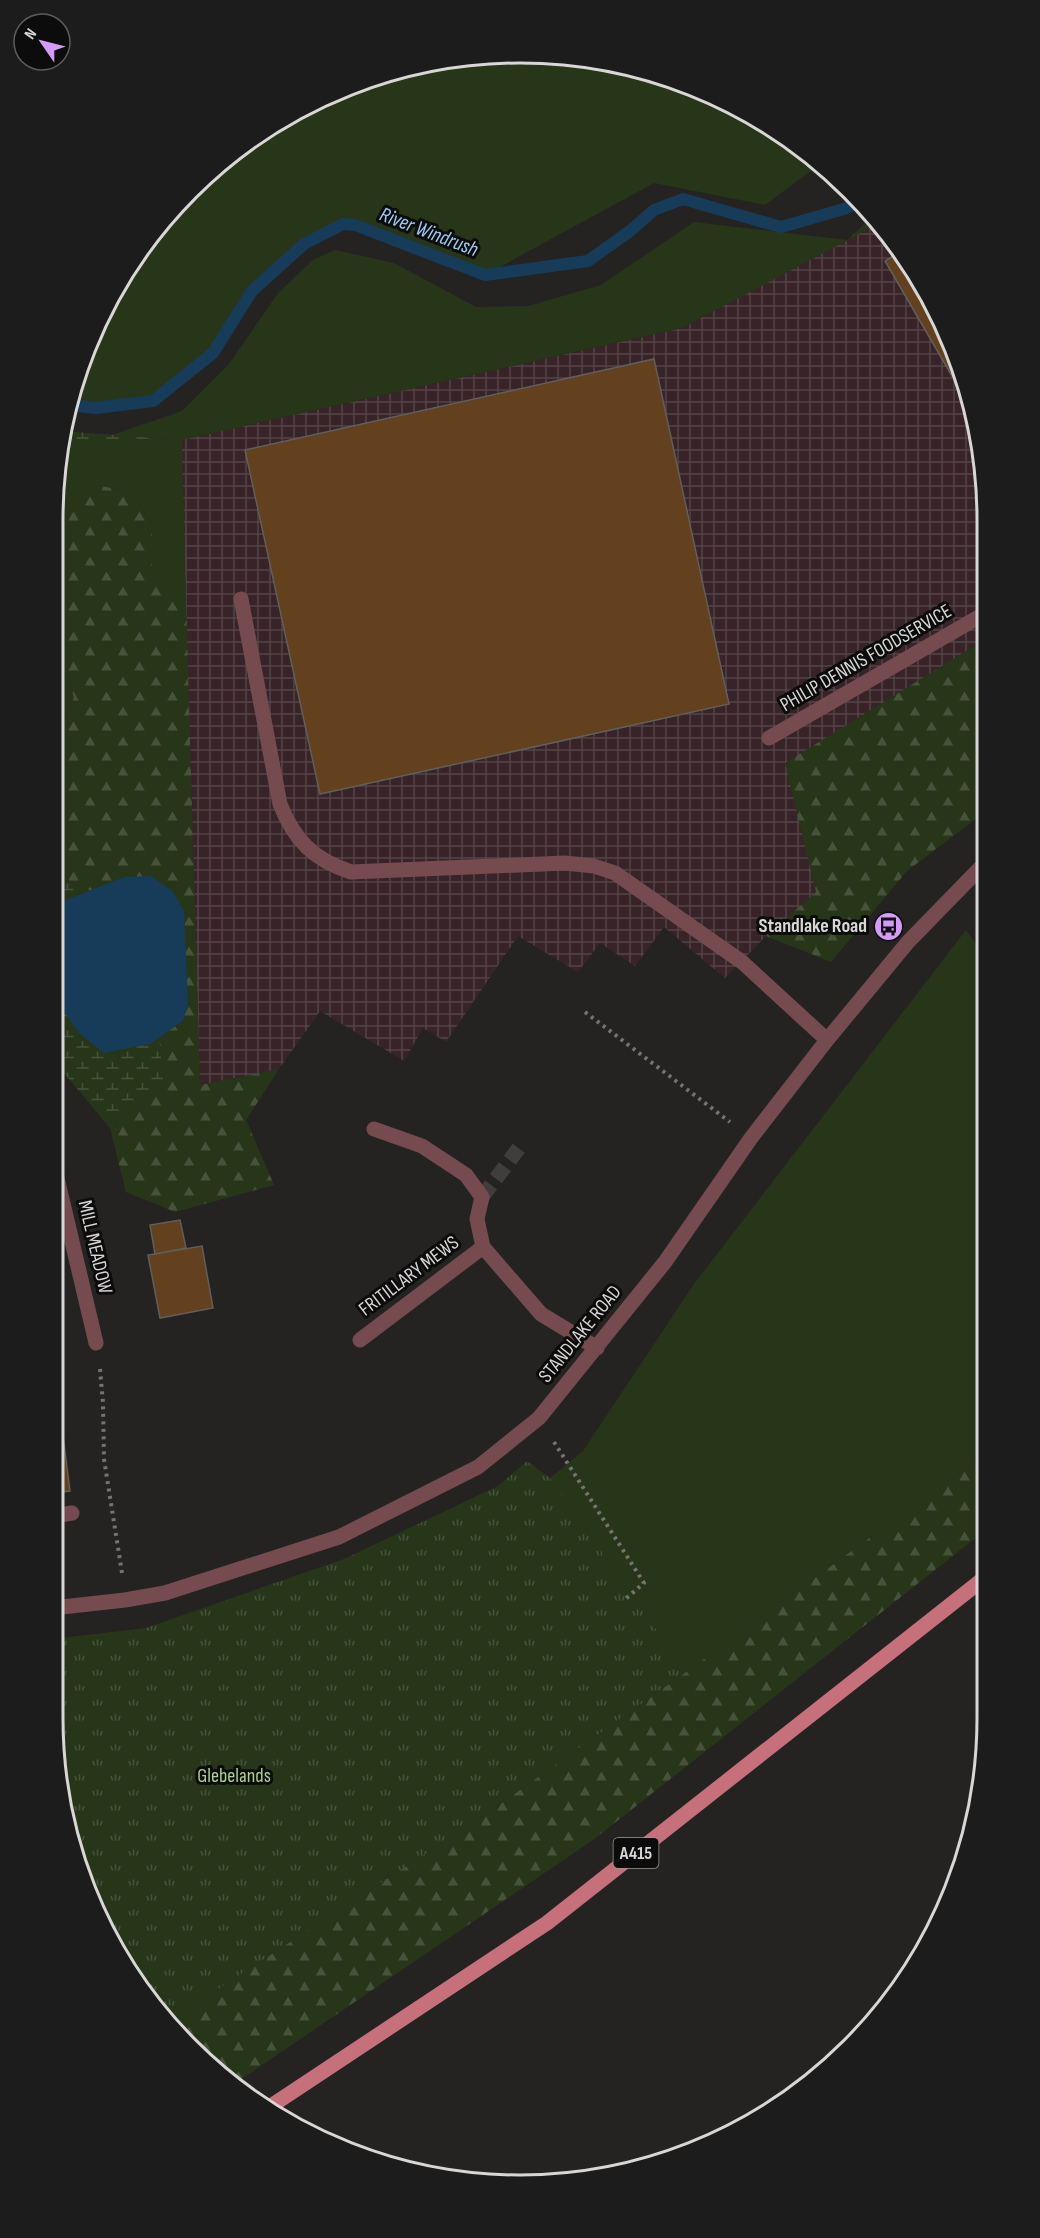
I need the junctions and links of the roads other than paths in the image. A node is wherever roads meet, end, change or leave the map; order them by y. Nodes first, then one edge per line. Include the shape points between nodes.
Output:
1 (241, 599) dead end
2 (977, 618) edge
3 (769, 738) dead end
4 (977, 871) edge
5 (826, 1040) junction
6 (374, 1129) dead end
7 (63, 1206) edge
8 (483, 1246) junction
9 (360, 1340) dead end
10 (96, 1343) road end
11 (597, 1348) junction
12 (72, 1514) dead end
13 (63, 1515) edge
14 (977, 1584) edge
15 (63, 1607) edge
16 (275, 2104) edge

1 - 5 street via 280,804 301,842 318,858 351,872 565,863 615,873 742,962
2 - 3 street, PHILIP DENNIS FOODSERVICE
4 - 5 street, STANDLAKE ROAD via 908,942
5 - 11 street, STANDLAKE ROAD via 751,1138 665,1262
6 - 8 street, FRITILLARY MEWS via 422,1146 466,1175 482,1197 477,1219
7 - 10 street, MILL MEADOW
8 - 9 street, FRITILLARY MEWS
8 - 11 street, FRITILLARY MEWS via 541,1314
11 - 15 street, STANDLAKE ROAD via 539,1418 478,1467 339,1537 165,1593
12 - 13 street
14 - 16 main road, A415 via 548,1923

